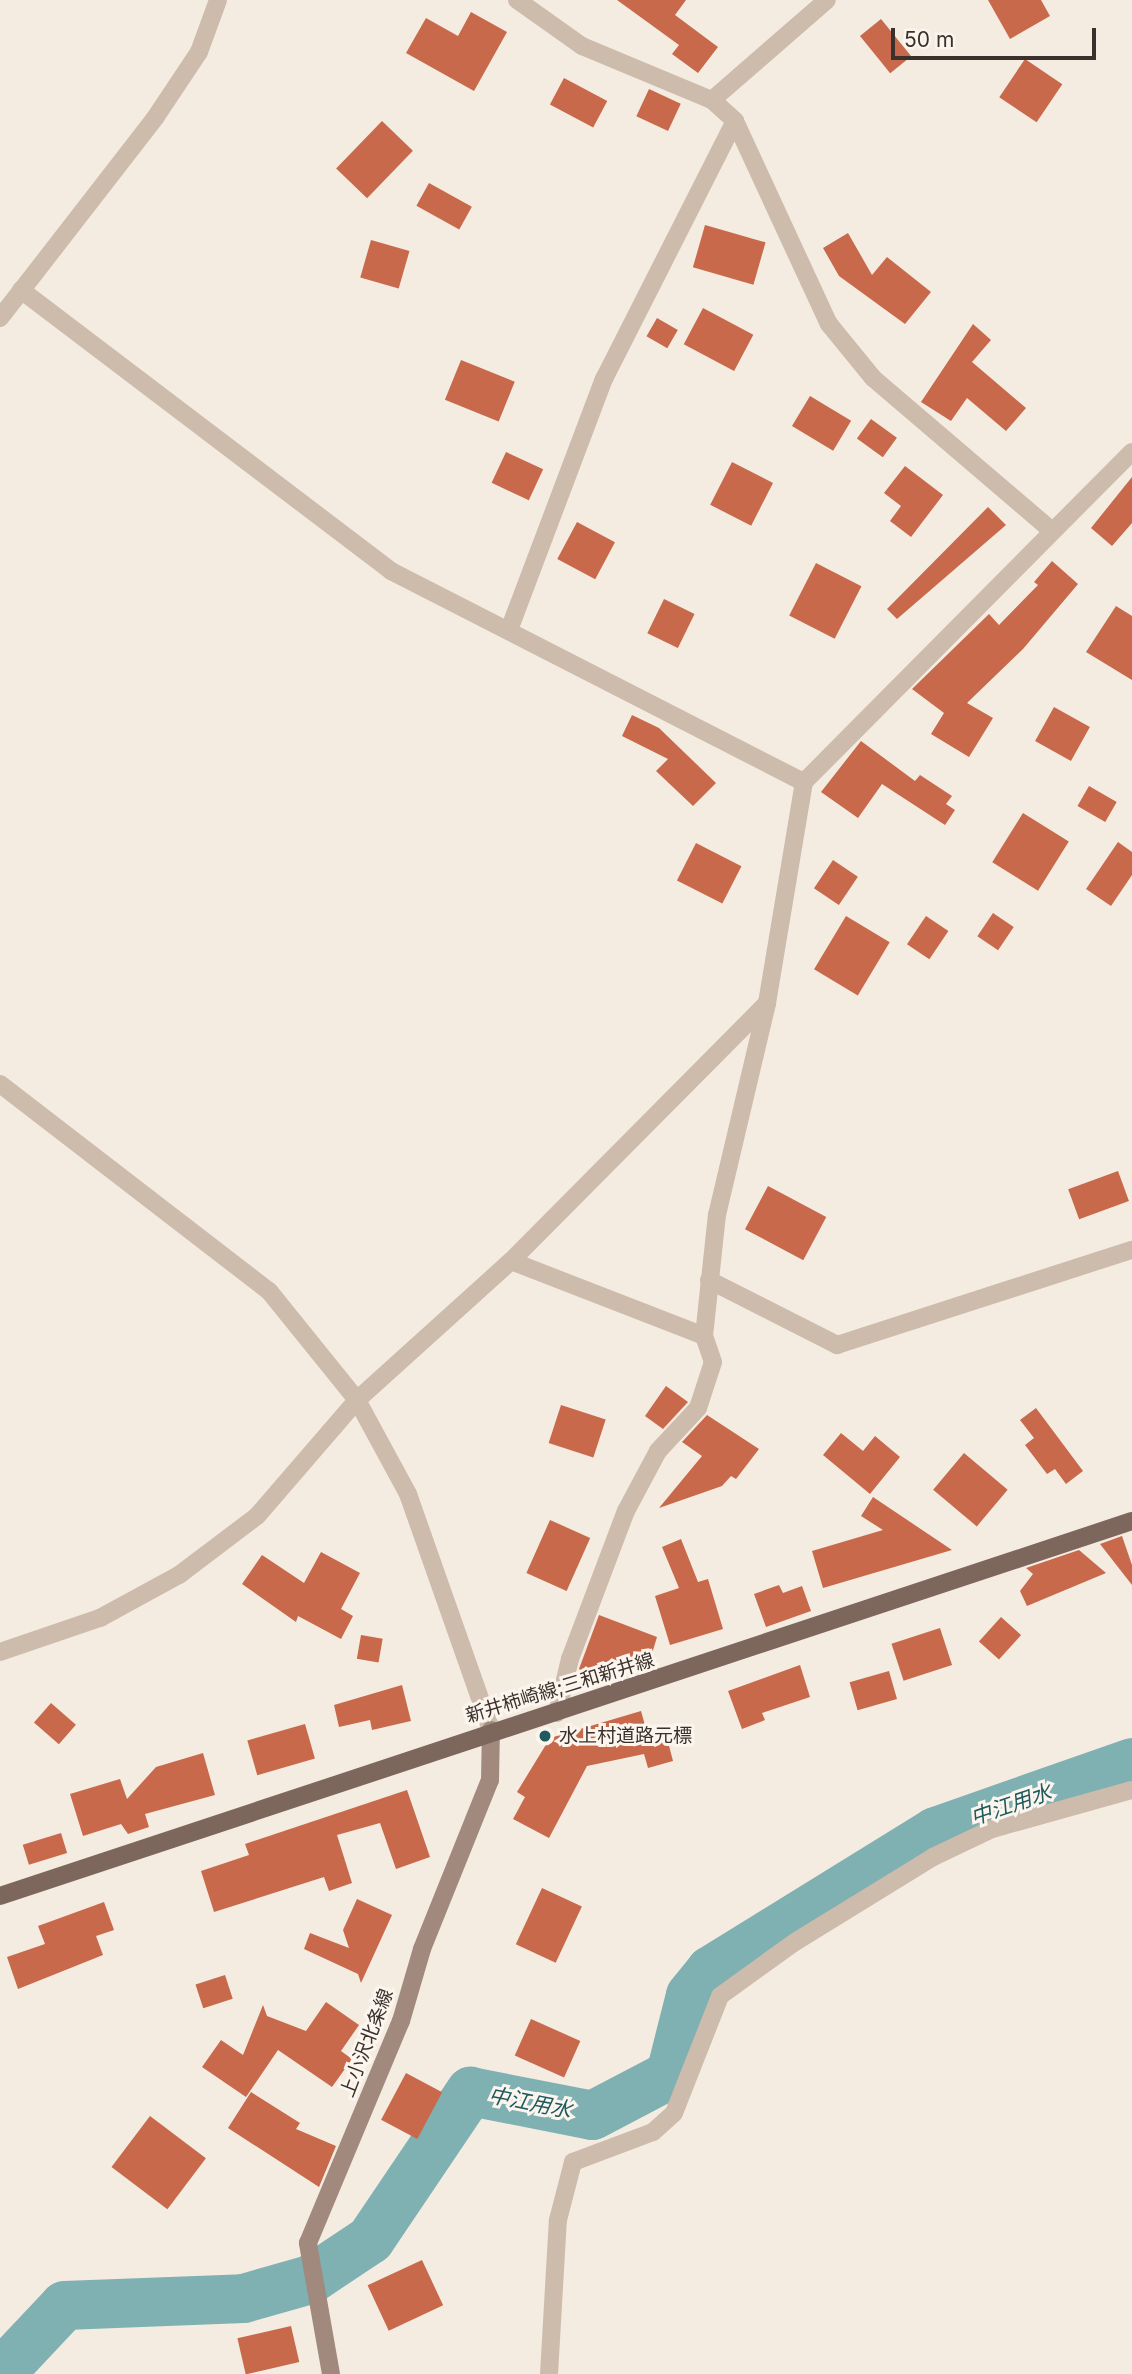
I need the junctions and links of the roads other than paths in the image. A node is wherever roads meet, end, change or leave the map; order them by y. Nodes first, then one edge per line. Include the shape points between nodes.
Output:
1 (218, 0) edge
2 (517, 0) edge
3 (827, 0) edge
4 (712, 100) junction
5 (735, 121) junction
6 (21, 290) junction
7 (0, 318) edge
8 (1132, 452) edge
9 (1052, 531) junction
10 (509, 630) junction
11 (804, 782) junction
12 (767, 1003) junction
13 (0, 1084) edge
14 (1132, 1250) edge
15 (511, 1261) junction
16 (709, 1280) junction
17 (704, 1336) junction
18 (357, 1400) junction
19 (1132, 1521) edge
20 (0, 1652) edge
21 (557, 1713) junction
22 (491, 1730) junction
23 (1132, 1790) edge
24 (0, 1896) edge
25 (331, 2374) edge
26 (549, 2374) edge

1 - 6 street via 199,52 155,118
2 - 4 street via 582,46
3 - 4 street
4 - 5 street
5 - 9 street via 829,324 873,378
5 - 10 street via 604,379
6 - 7 street
6 - 10 street via 391,571
8 - 9 street
9 - 11 street
10 - 11 street
11 - 12 street
12 - 15 street
12 - 16 street via 718,1215
13 - 18 street via 269,1291
14 - 16 street via 837,1345
15 - 17 street
15 - 18 street
16 - 17 street
17 - 21 street via 713,1363 698,1408 658,1451 626,1511 570,1659
18 - 20 street via 257,1516 179,1575 100,1618
18 - 22 street via 408,1494
19 - 21 main road, 新井柿崎線;三和新井線
21 - 22 main road, 新井柿崎線;三和新井線
22 - 24 main road, 新井柿崎線;三和新井線
22 - 25 main road, 上小沢北条線 via 490,1780 422,1949 401,2021 308,2243
23 - 26 street via 992,1829 933,1857 795,1942 720,1996 674,2113 653,2132 573,2162 558,2220

